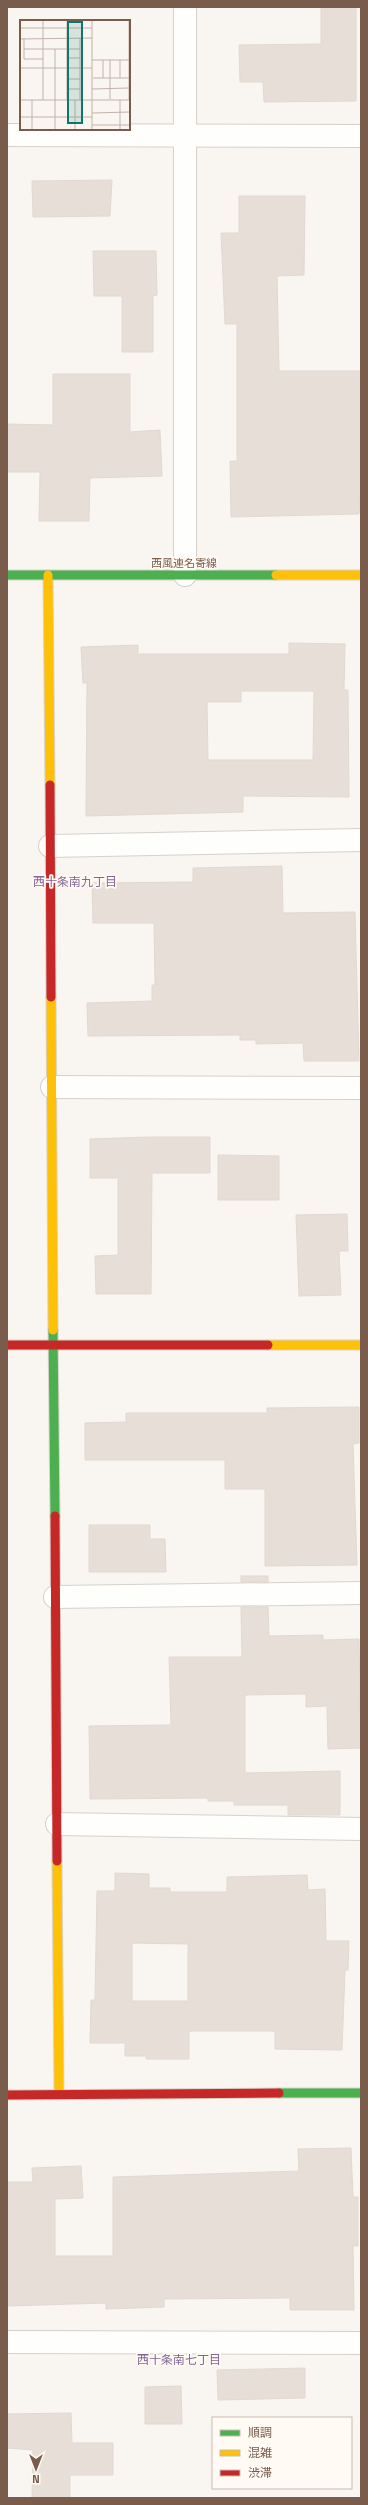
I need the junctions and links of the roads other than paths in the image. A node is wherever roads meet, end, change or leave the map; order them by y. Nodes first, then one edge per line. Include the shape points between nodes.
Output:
1 (185, 7) edge
2 (7, 136) edge
3 (361, 136) edge
4 (184, 137) junction
5 (7, 575) edge
6 (48, 575) junction
7 (185, 575) junction
8 (361, 575) edge
9 (361, 840) edge
10 (50, 846) junction
11 (52, 1087) junction
12 (361, 1088) edge
13 (53, 1344) junction
14 (7, 1345) edge
15 (361, 1345) edge
16 (361, 1593) edge
17 (55, 1597) junction
18 (57, 1824) junction
19 (361, 1829) edge
20 (361, 2093) edge
21 (7, 2094) edge
22 (59, 2094) junction
23 (7, 2342) edge
24 (361, 2343) edge

1 - 4 street
2 - 4 street
3 - 4 street
4 - 7 street
5 - 6 street, 西風連名寄線
6 - 7 street, 西風連名寄線
6 - 10 street
7 - 8 street, 西風連名寄線
9 - 10 street
10 - 11 street
11 - 12 street
11 - 13 street
13 - 14 street
13 - 15 street
13 - 17 street
16 - 17 street
17 - 18 street
18 - 19 street
18 - 22 street
20 - 22 street
21 - 22 street
23 - 24 street

